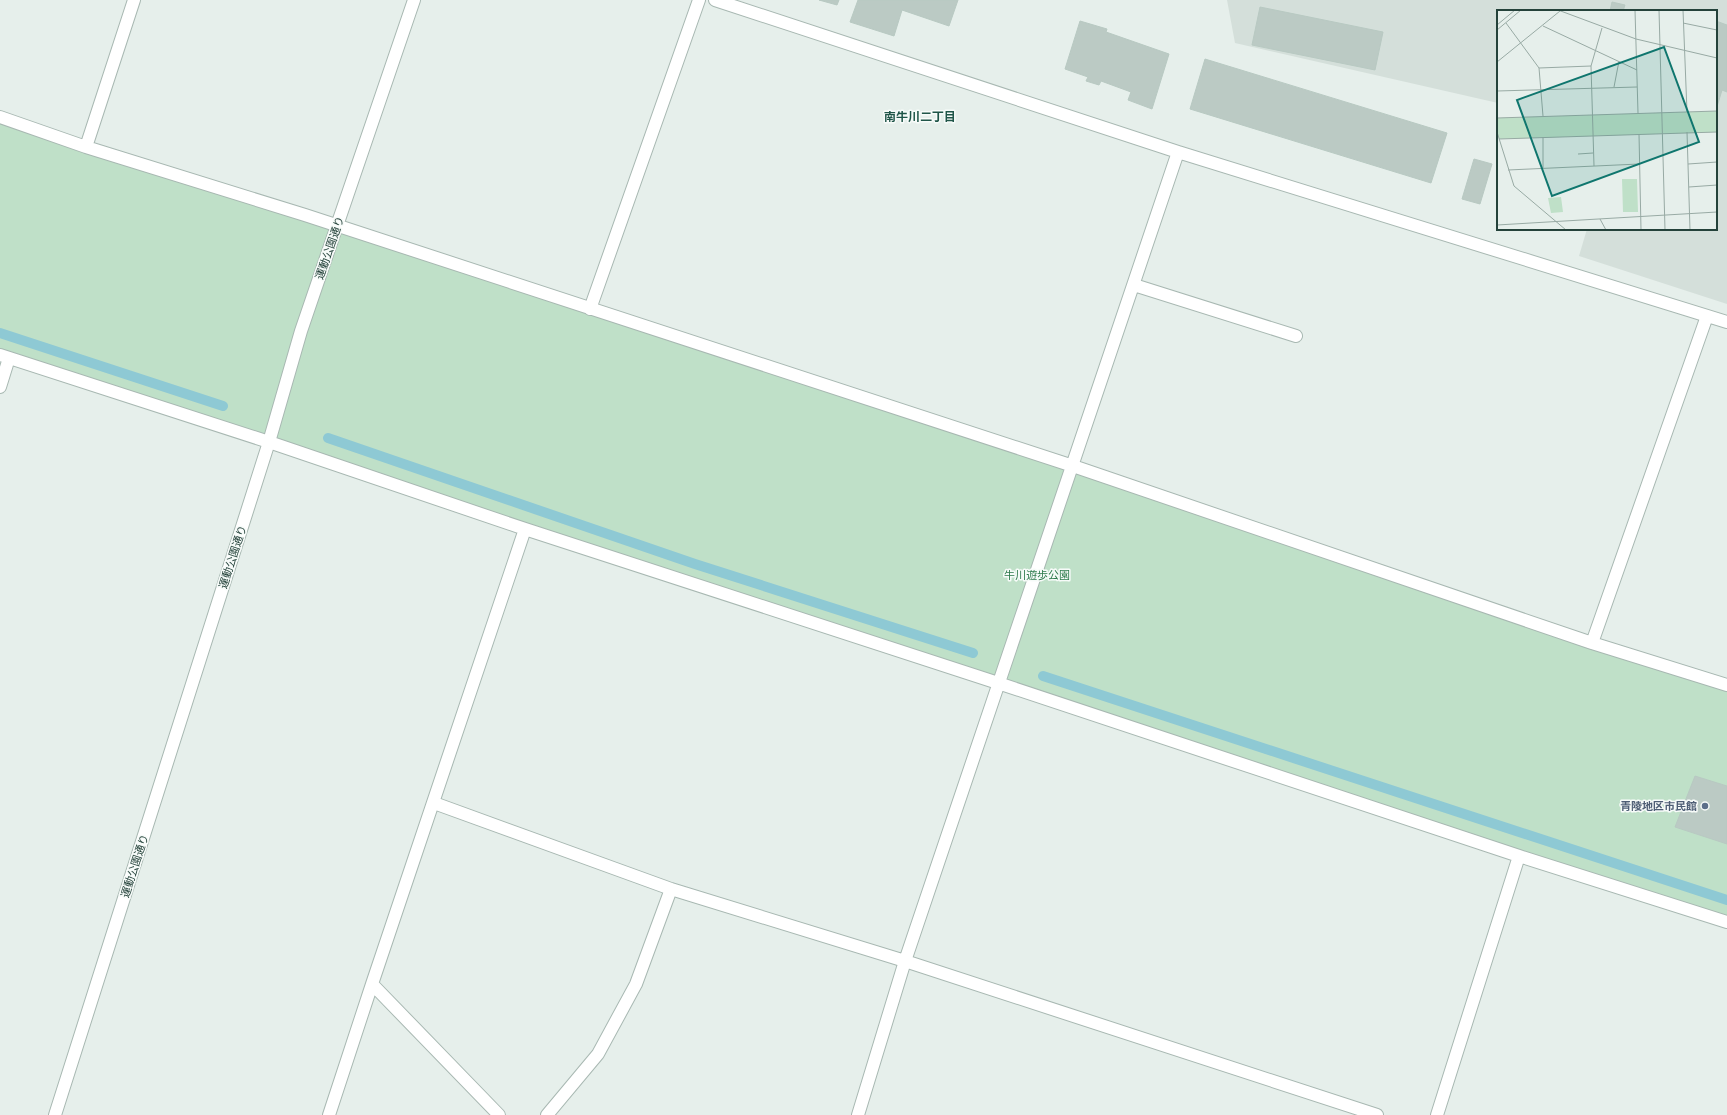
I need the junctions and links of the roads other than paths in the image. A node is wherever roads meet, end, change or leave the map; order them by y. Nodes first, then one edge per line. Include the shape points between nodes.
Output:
1 (134, 0) edge
2 (414, 0) edge
3 (699, 0) edge
4 (716, 0) edge
5 (0, 117) edge
6 (86, 147) junction
7 (1178, 152) junction
8 (337, 226) junction
9 (1134, 286) junction
10 (590, 309) junction
11 (1707, 316) junction
12 (1727, 322) edge
13 (1296, 336) dead end
14 (5, 356) edge
15 (0, 387) edge
16 (269, 442) junction
17 (1073, 466) junction
18 (525, 529) junction
19 (1592, 643) junction
20 (998, 683) junction
21 (1727, 685) edge
22 (434, 803) junction
23 (1519, 856) junction
24 (671, 888) junction
25 (1727, 922) edge
26 (905, 961) junction
27 (372, 984) junction
28 (55, 1115) edge
29 (329, 1115) edge
30 (499, 1115) edge
31 (547, 1115) edge
32 (858, 1115) edge
33 (1377, 1115) edge
34 (1437, 1115) edge

1 - 6 street
2 - 8 street, 運動公園通り
3 - 10 street
4 - 7 street
5 - 6 street
6 - 8 street
7 - 9 street
7 - 11 street
8 - 10 street
8 - 16 street, 運動公園通り via 301,331
9 - 13 street
9 - 17 street
10 - 17 street
11 - 12 street
11 - 19 street
14 - 15 street
14 - 16 street
16 - 18 street
16 - 28 street, 運動公園通り
17 - 19 street
17 - 20 street
18 - 20 street
18 - 22 street
19 - 21 street
20 - 23 street
20 - 26 street
22 - 24 street
22 - 27 street
23 - 25 street
23 - 34 street
24 - 26 street
24 - 31 street via 636,984 598,1054
26 - 32 street
26 - 33 street
27 - 29 street
27 - 30 street

